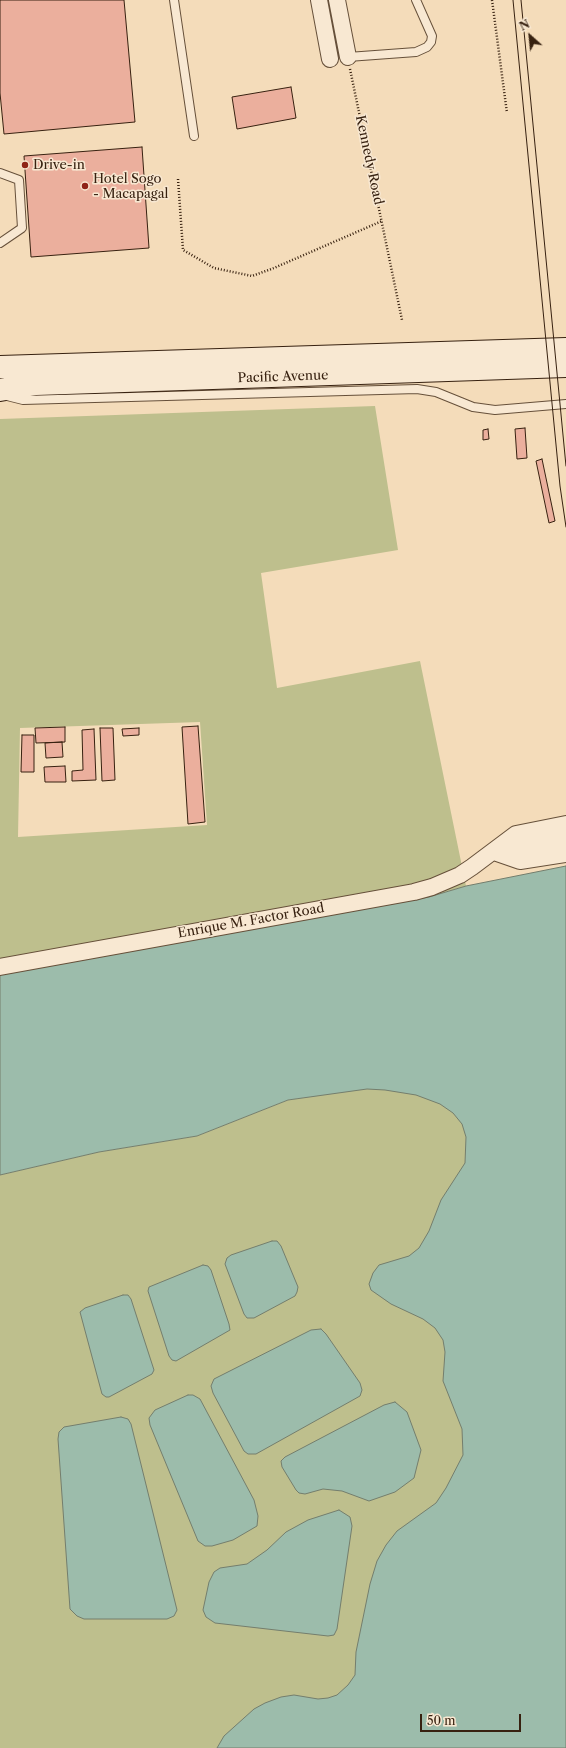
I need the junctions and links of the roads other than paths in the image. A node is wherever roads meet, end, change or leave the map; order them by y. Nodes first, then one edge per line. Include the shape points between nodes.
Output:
1 (174, 0) edge
2 (319, 0) edge
3 (337, 0) edge
4 (416, 0) edge
5 (348, 57) joint
6 (330, 59) dead end
7 (194, 136) dead end
8 (0, 173) edge
9 (0, 243) edge
10 (566, 349) edge
11 (0, 366) edge
12 (566, 366) edge
13 (0, 390) edge
14 (0, 394) edge
15 (566, 404) edge
16 (566, 824) edge
17 (566, 838) edge
18 (494, 852) junction
19 (566, 854) edge
20 (0, 967) edge

1 - 7 lane
2 - 6 street
3 - 5 street
4 - 5 lane via 432,36 427,47 416,52
8 - 9 lane via 18,180 22,228
10 - 11 main road, Pacific Avenue
12 - 13 main road, Pacific Avenue via 36,384
14 - 15 lane via 23,400 417,389 436,392 473,407 495,410
16 - 18 street, Enrique M. Factor Road via 516,834
17 - 18 street
18 - 19 street via 520,861
18 - 20 street, Enrique M. Factor Road via 447,881 414,892

